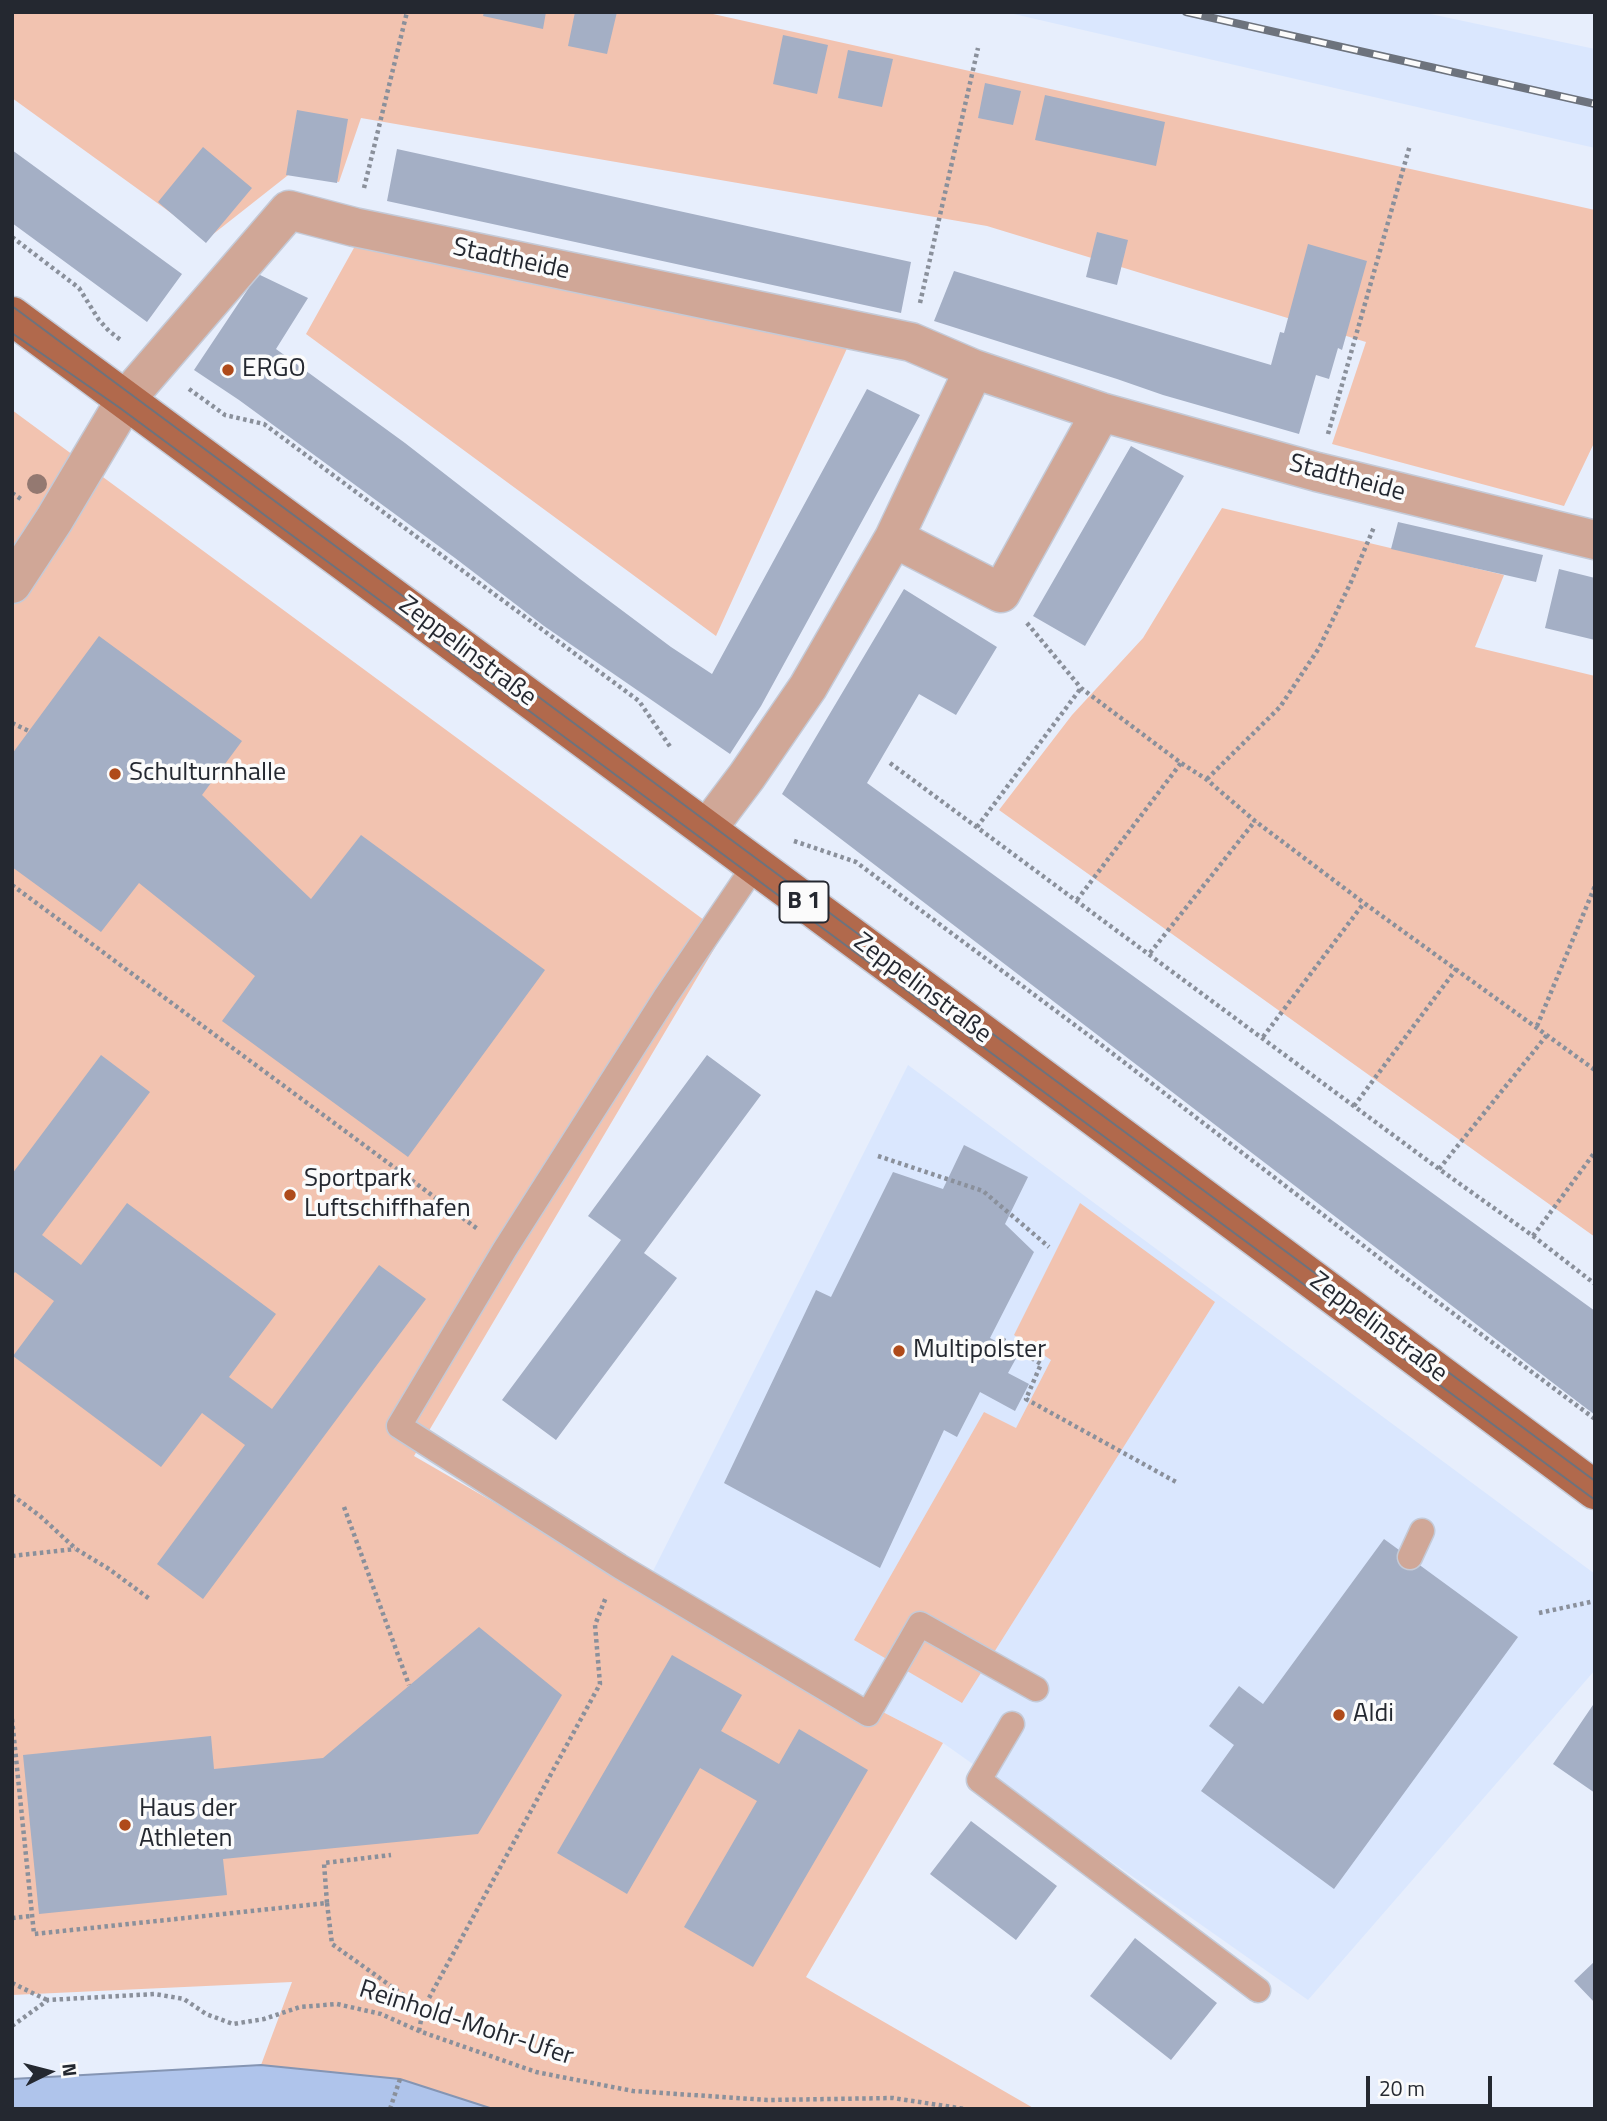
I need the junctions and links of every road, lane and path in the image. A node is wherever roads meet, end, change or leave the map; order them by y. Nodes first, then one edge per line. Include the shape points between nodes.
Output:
1 (407, 12) edge
2 (978, 48) dead end
3 (1410, 145) dead end
4 (354, 227) junction
5 (12, 237) edge
6 (12, 316) edge
7 (911, 342) junction
8 (156, 365) junction
9 (974, 369) junction
10 (126, 399) junction
11 (1101, 412) junction
12 (1317, 472) junction
13 (1390, 491) junction
14 (894, 538) junction
15 (1595, 540) edge
16 (12, 584) edge
17 (1001, 593) junction
18 (1081, 688) junction
19 (639, 701) dead end
20 (12, 723) edge
21 (29, 731) dead end
22 (890, 762) dead end
23 (1181, 763) junction
24 (1206, 779) junction
25 (1255, 821) junction
26 (977, 827) junction
27 (707, 829) junction
28 (856, 862) dead end
29 (755, 865) junction
30 (12, 885) edge
31 (1595, 886) edge
32 (1077, 900) junction
33 (1364, 903) junction
34 (1150, 953) junction
35 (1457, 968) junction
36 (1537, 1026) junction
37 (1547, 1035) junction
38 (1263, 1037) junction
39 (1595, 1070) edge
40 (1354, 1106) junction
41 (1595, 1152) edge
42 (878, 1156) dead end
43 (1439, 1169) junction
44 (1533, 1236) junction
45 (1049, 1247) dead end
46 (505, 1249) junction
47 (1595, 1284) edge
48 (1002, 1339) dead end
49 (1595, 1419) edge
50 (1176, 1482) dead end
51 (1595, 1490) edge
52 (12, 1495) edge
53 (344, 1507) dead end
54 (1422, 1531) dead end
55 (76, 1549) junction
56 (12, 1556) edge
57 (1410, 1557) dead end
58 (619, 1566) junction
59 (151, 1600) dead end
60 (1595, 1601) edge
61 (1539, 1613) dead end
62 (409, 1685) dead end
63 (1036, 1689) dead end
64 (12, 1719) edge
65 (1012, 1724) dead end
66 (391, 1855) dead end
67 (327, 1903) junction
68 (32, 1916) junction
69 (12, 1918) edge
70 (12, 1983) edge
71 (1258, 1990) dead end
72 (48, 2000) junction
73 (423, 2009) junction
74 (12, 2025) edge
75 (419, 2031) junction
76 (400, 2079) dead end
77 (390, 2109) edge
78 (965, 2109) edge

1 - 4 path
2 - 7 path
3 - 12 path
4 - 7 street, Stadtheide
4 - 8 street, Stadtheide via 289,210
5 - 8 path via 79,288 109,331
6 - 10 main road, Zeppelinstraße / B 1
7 - 9 street, Stadtheide
8 - 10 street, Stadtheide
8 - 19 path via 225,415 264,424
9 - 11 street, Stadtheide
9 - 14 street
10 - 16 street, Stadtheide
10 - 27 main road, Zeppelinstraße / B 1
11 - 12 street, Stadtheide
11 - 17 street
12 - 13 street, Stadtheide
13 - 15 street, Stadtheide
13 - 24 path via 1319,648 1280,707
14 - 17 street
14 - 27 street via 808,687
17 - 18 path
18 - 23 path
18 - 26 path
20 - 21 path
22 - 26 path
23 - 24 path
23 - 32 path
24 - 25 path
25 - 33 path
25 - 34 path
26 - 32 path
27 - 29 main road, Zeppelinstraße / B 1
28 - 49 path
29 - 46 lane
29 - 51 main road, Zeppelinstraße / B 1
30 - 46 path
31 - 36 path
32 - 34 path
33 - 35 path
33 - 38 path
34 - 38 path
35 - 36 path
35 - 40 path
36 - 37 path
37 - 39 path
37 - 43 path
38 - 40 path
40 - 43 path
41 - 44 path
42 - 45 path via 983,1191
43 - 44 path
44 - 47 path
46 - 58 lane via 400,1426
48 - 50 path via 1041,1364 1026,1399
52 - 55 path
53 - 62 path
54 - 57 lane
55 - 56 path
55 - 59 path
58 - 63 lane via 868,1714 920,1623
58 - 73 path via 595,1625 600,1684
60 - 61 path
64 - 68 path
65 - 71 lane via 979,1780
66 - 67 path via 324,1863
67 - 68 path via 34,1934
67 - 73 path via 332,1944
68 - 69 path
70 - 72 path
72 - 74 path
72 - 75 path, Reinhold-Mohr-Ufer via 155,1994 184,1999 233,2024 300,2007 337,2004 381,2014
73 - 75 path
75 - 78 path, Reinhold-Mohr-Ufer via 536,2072 633,2091 767,2100 893,2098
76 - 77 path

